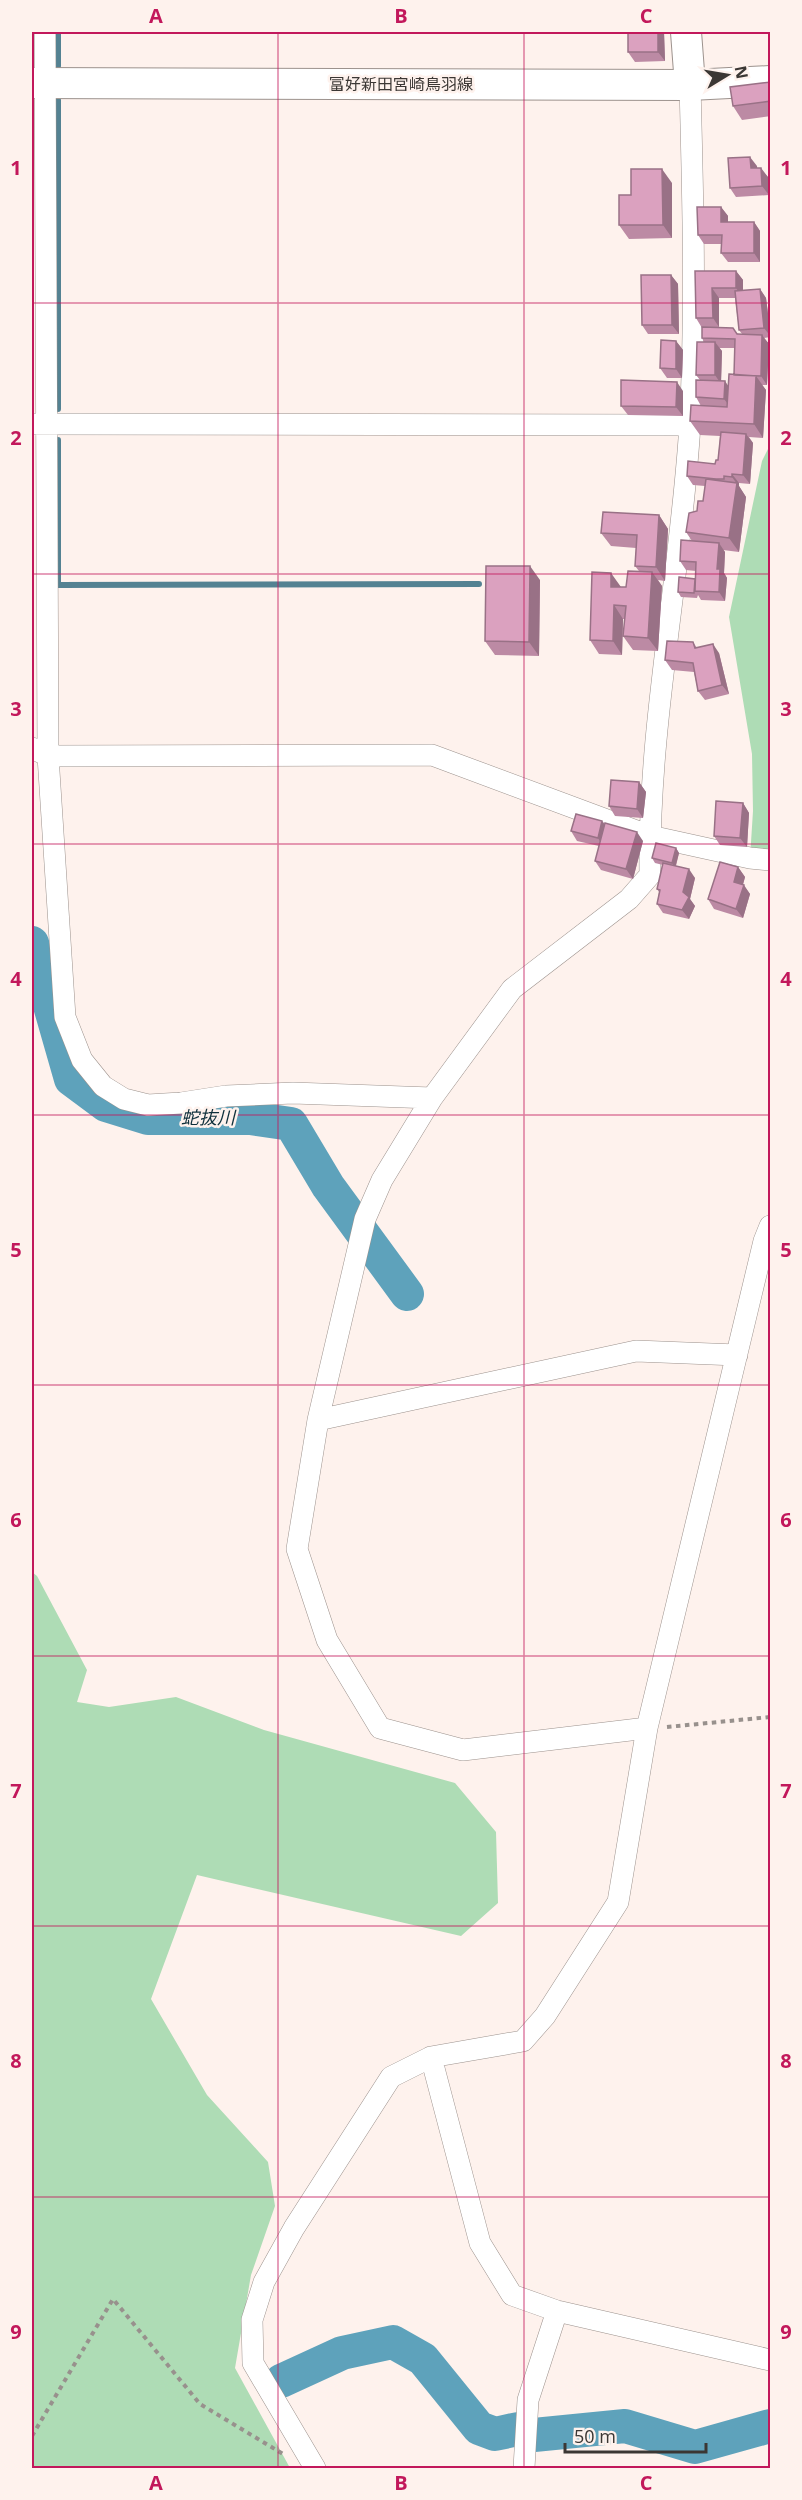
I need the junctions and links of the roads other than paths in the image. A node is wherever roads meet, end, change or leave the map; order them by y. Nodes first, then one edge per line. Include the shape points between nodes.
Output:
1 (45, 32) edge
2 (686, 32) edge
3 (771, 81) edge
4 (38, 83) edge
5 (690, 85) junction
6 (39, 424) edge
7 (690, 425) junction
8 (40, 752) edge
9 (650, 836) junction
10 (771, 860) edge
11 (432, 1098) junction
12 (771, 1226) edge
13 (737, 1355) junction
14 (318, 1420) junction
15 (647, 1728) junction
16 (431, 2057) junction
17 (557, 2311) junction
18 (771, 2360) edge
19 (315, 2469) edge
20 (524, 2469) edge

1 - 4 street
2 - 5 main road
3 - 5 main road, 富好新田宮崎鳥羽線
4 - 5 main road, 富好新田宮崎鳥羽線
4 - 6 street
5 - 7 street via 694,258
6 - 7 street
6 - 8 street
7 - 9 street
8 - 9 street via 432,755
8 - 11 street via 65,1017 82,1060 104,1086 124,1099 148,1105 292,1093
9 - 10 street
9 - 11 street via 650,875 629,899 512,989
11 - 14 street via 382,1180 364,1219
12 - 13 street
13 - 14 street via 636,1351
13 - 15 street
14 - 15 street via 297,1549 327,1640 380,1728 463,1750
15 - 16 street via 618,1902 545,2016 523,2041
16 - 17 street via 480,2243 512,2295
16 - 19 street via 391,2077 294,2228 264,2282 252,2320 253,2363
17 - 18 street
17 - 20 street via 528,2400

